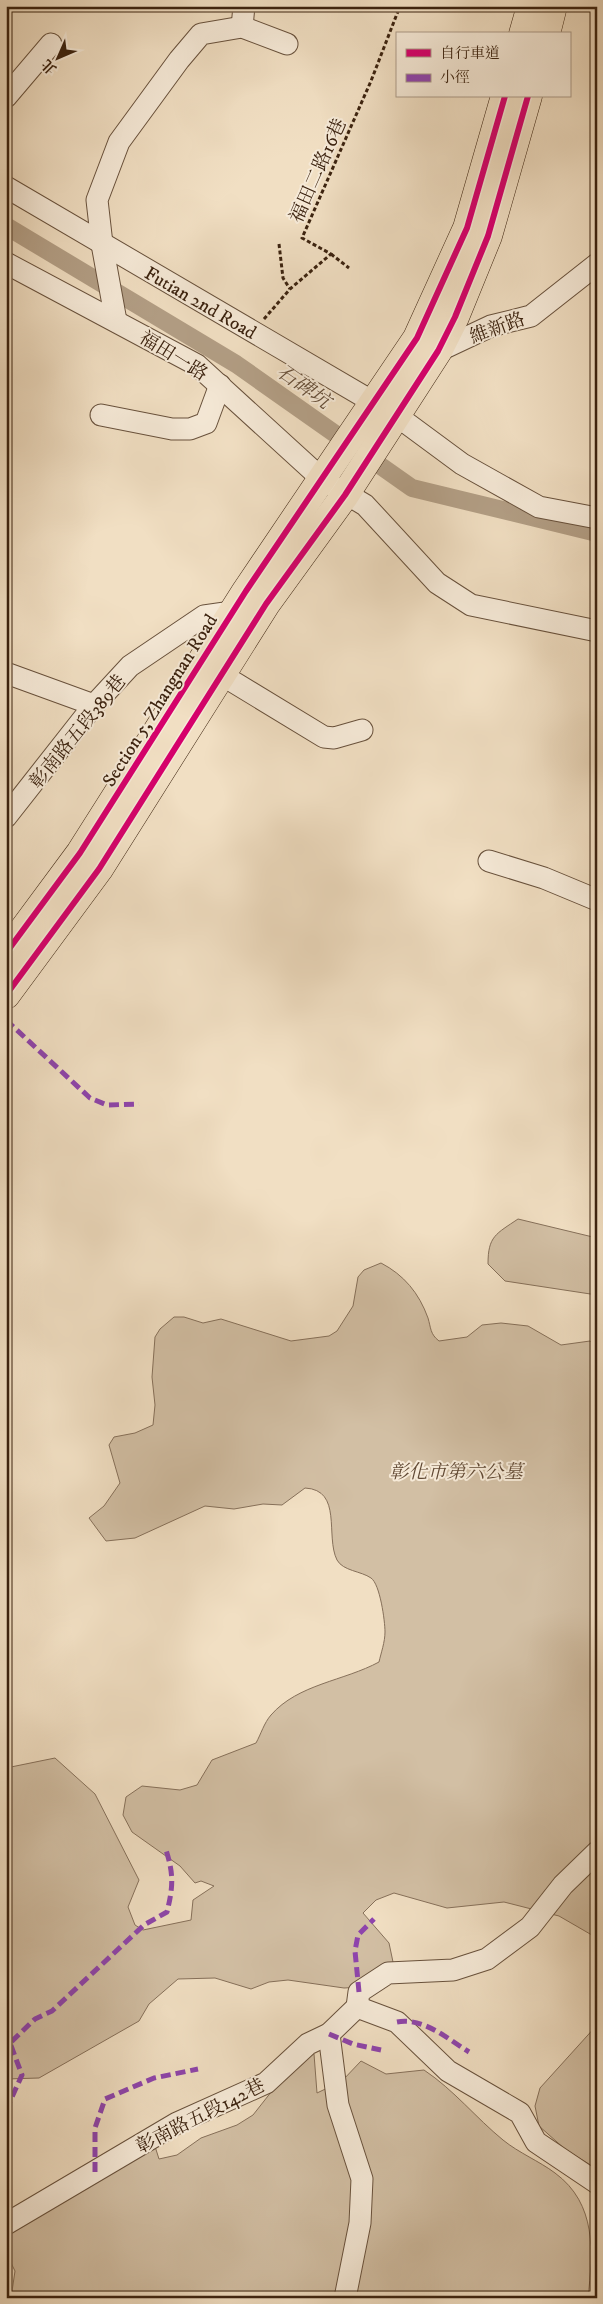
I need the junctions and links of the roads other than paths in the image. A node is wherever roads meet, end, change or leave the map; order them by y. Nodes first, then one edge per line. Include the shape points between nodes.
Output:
1 (244, 6) edge
2 (532, 6) edge
3 (554, 6) edge
4 (242, 27) junction
5 (525, 32) edge
6 (547, 32) edge
7 (51, 44) dead end
8 (287, 44) dead end
9 (6, 97) edge
10 (504, 98) edge
11 (527, 98) edge
12 (6, 187) edge
13 (102, 244) junction
14 (6, 263) edge
15 (597, 264) edge
16 (116, 320) junction
17 (427, 345) junction
18 (220, 385) junction
19 (385, 410) junction
20 (101, 415) dead end
21 (340, 478) junction
22 (597, 518) edge
23 (232, 612) junction
24 (597, 631) edge
25 (6, 673) edge
26 (222, 675) junction
27 (94, 705) junction
28 (362, 730) dead end
29 (6, 817) edge
30 (489, 861) dead end
31 (597, 900) edge
32 (6, 953) edge
33 (6, 995) edge
34 (597, 1852) edge
35 (357, 2006) junction
36 (329, 2034) junction
37 (597, 2183) edge
38 (6, 2224) edge
39 (345, 2298) edge

1 - 4 street
2 - 5 main road
3 - 6 main road
4 - 8 street
4 - 13 street via 201,34 119,142 97,200
7 - 9 street
10 - 17 main road via 467,228
11 - 17 main road via 488,236 455,317
12 - 13 street, Futian 2nd Road
13 - 16 street
13 - 19 street, Futian 2nd Road
14 - 16 street, 福田一路
15 - 17 street, 維新路 via 531,316
16 - 18 street, 福田一路 via 196,365
17 - 19 main road
18 - 20 street via 206,423 190,429 172,429
18 - 21 street, 福田一路
19 - 21 main road
19 - 22 street, Futian 2nd Road via 462,464 540,507
21 - 23 main road, Section 5, Zhangnan Road
21 - 24 street, 福田一路 via 437,583 471,606
21 - 26 main road, Section 5, Zhangnan Road
23 - 27 street, 彰南路五段389巷 via 204,616 130,666
23 - 32 main road, Section 5, Zhangnan Road via 80,853
25 - 27 street
26 - 28 street via 324,737 334,738
26 - 33 main road, Section 5, Zhangnan Road via 99,869
27 - 29 street, 彰南路五段389巷
30 - 31 street via 544,878
34 - 35 street, 彰南路五段142巷 via 563,1885 530,1927 487,1959 453,1970 388,1973 359,1992
35 - 36 street, 彰南路五段142巷
35 - 37 street via 397,2022 448,2072 520,2112 536,2142
36 - 38 street, 彰南路五段142巷 via 308,2044 266,2083 177,2123
36 - 39 street via 338,2105 362,2179 360,2223

